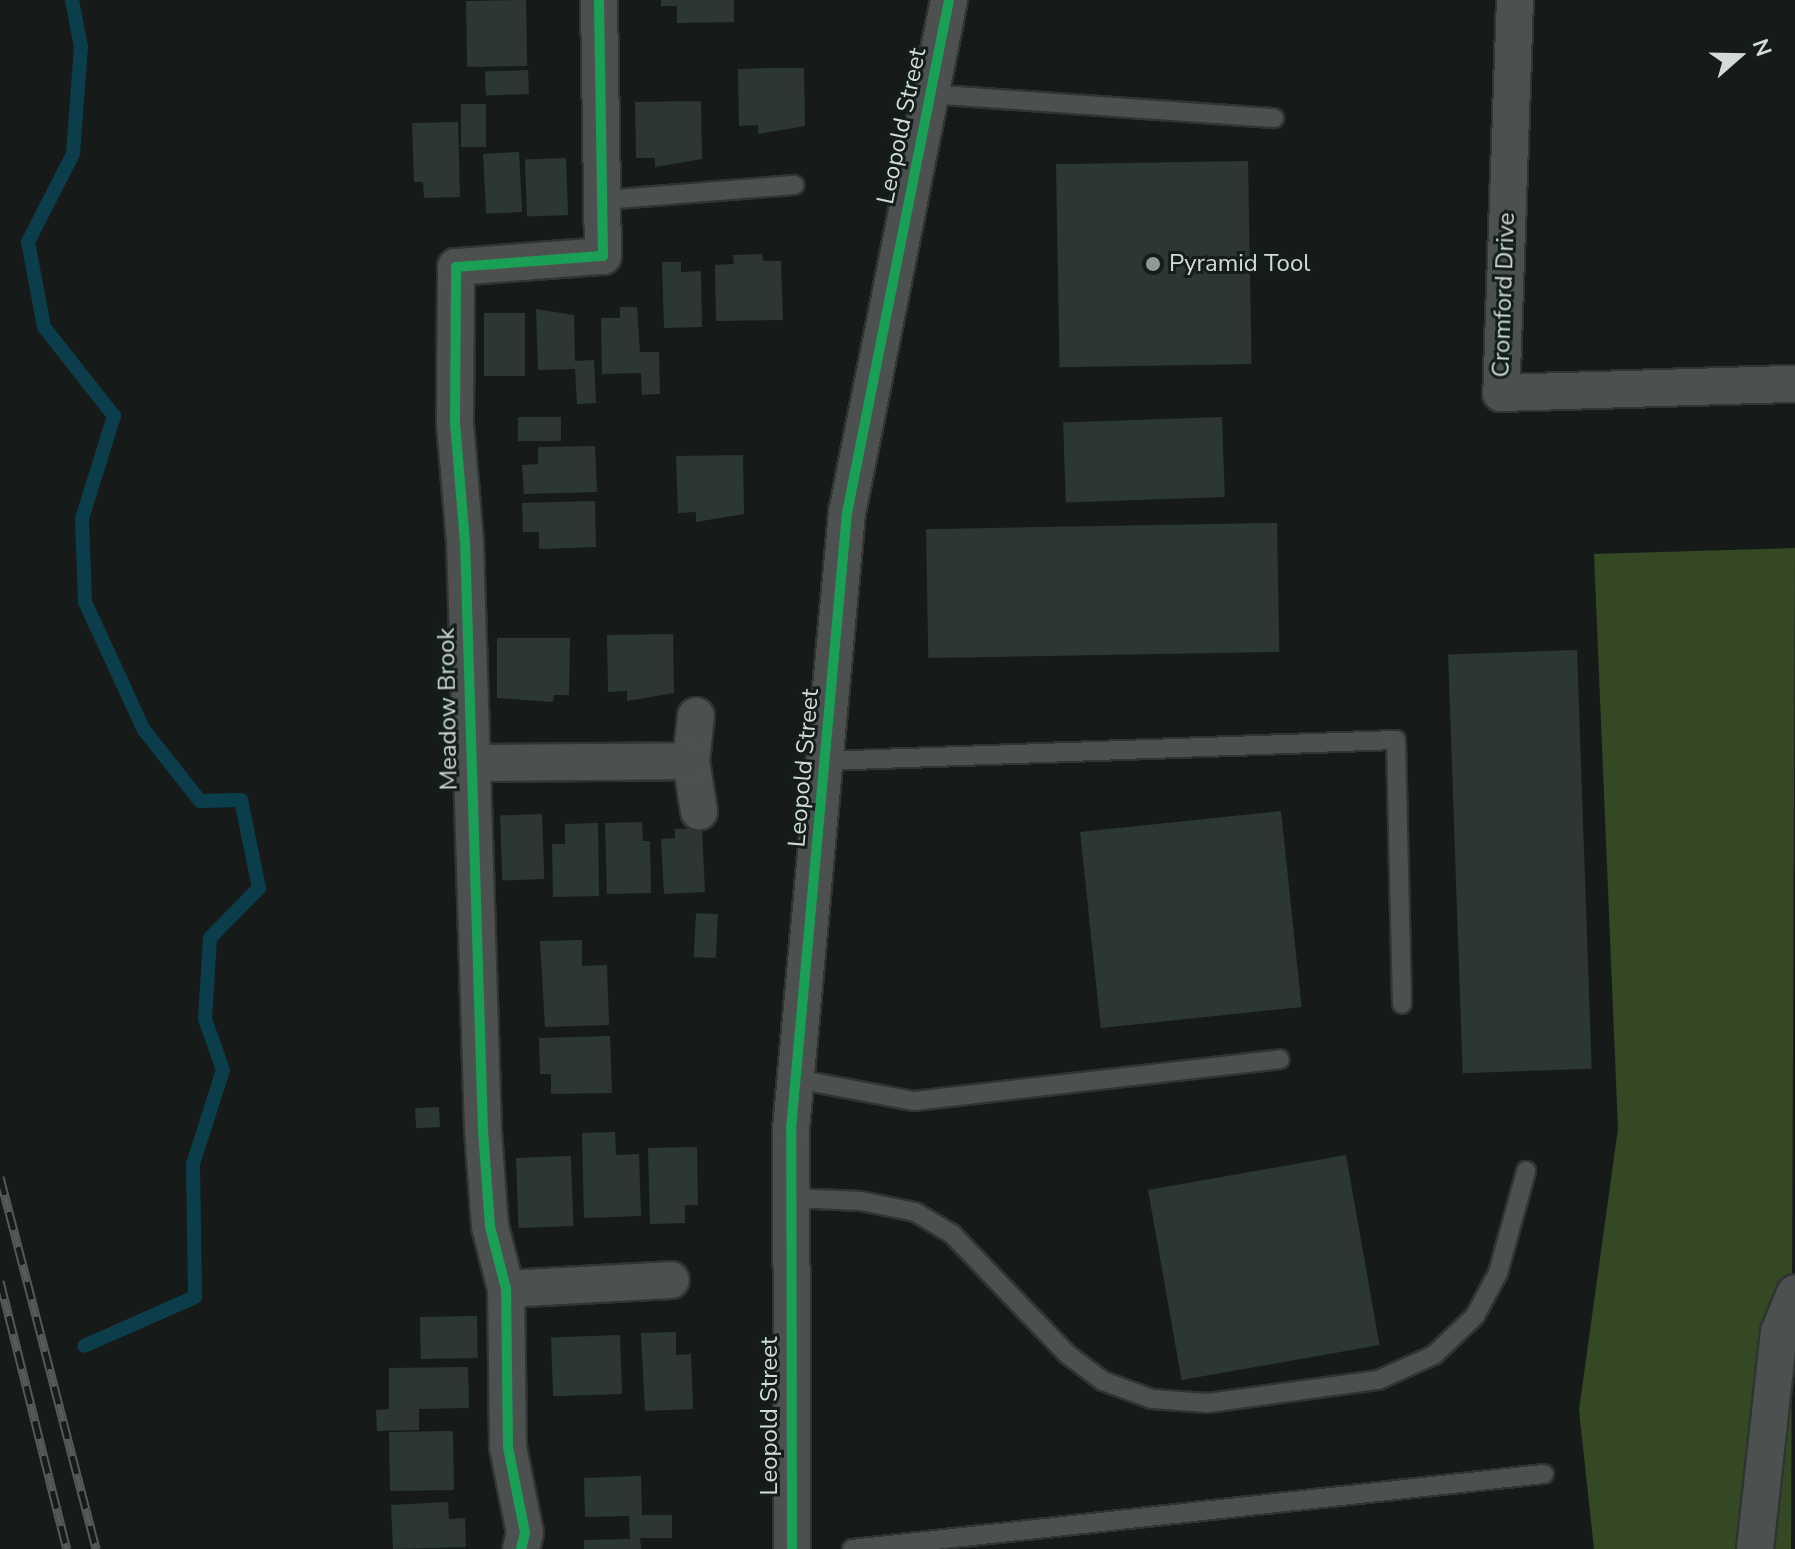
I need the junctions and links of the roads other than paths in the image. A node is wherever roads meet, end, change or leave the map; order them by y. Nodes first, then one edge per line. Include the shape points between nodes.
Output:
1 (599, 0) edge
2 (949, 0) edge
3 (1515, 0) edge
4 (928, 94) junction
5 (1274, 118) dead end
6 (794, 185) dead end
7 (603, 200) junction
8 (1795, 384) edge
9 (696, 716) dead end
10 (691, 761) junction
11 (825, 761) junction
12 (468, 763) junction
13 (699, 811) dead end
14 (1402, 1004) dead end
15 (1280, 1059) dead end
16 (796, 1079) junction
17 (1526, 1171) dead end
18 (791, 1198) junction
19 (671, 1280) dead end
20 (506, 1289) junction
21 (1795, 1293) edge
22 (1544, 1474) dead end
23 (521, 1549) edge
24 (792, 1549) edge
25 (852, 1549) edge
26 (1755, 1549) edge

1 - 7 street, Meadow Brook
2 - 4 street, Leopold Street
3 - 8 street, Cromford Drive via 1501,393
4 - 5 lane
4 - 11 street, Leopold Street via 847,513
6 - 7 lane
7 - 12 street, Meadow Brook via 603,256 456,267 455,422 465,542
9 - 10 street
10 - 12 street, Meadow Brook
10 - 13 street
11 - 14 lane via 1396,740
11 - 16 street, Leopold Street
12 - 20 street, Meadow Brook via 483,1130 490,1226
15 - 16 lane via 914,1101
16 - 18 street, Leopold Street
17 - 18 lane via 1498,1273 1475,1316 1434,1355 1378,1380 1208,1403 1152,1399 1103,1381 1067,1354 986,1265 915,1212 861,1201
18 - 24 street, Leopold Street
19 - 20 street
20 - 23 street, Meadow Brook via 508,1447 525,1533
21 - 26 street via 1779,1332
22 - 25 lane

